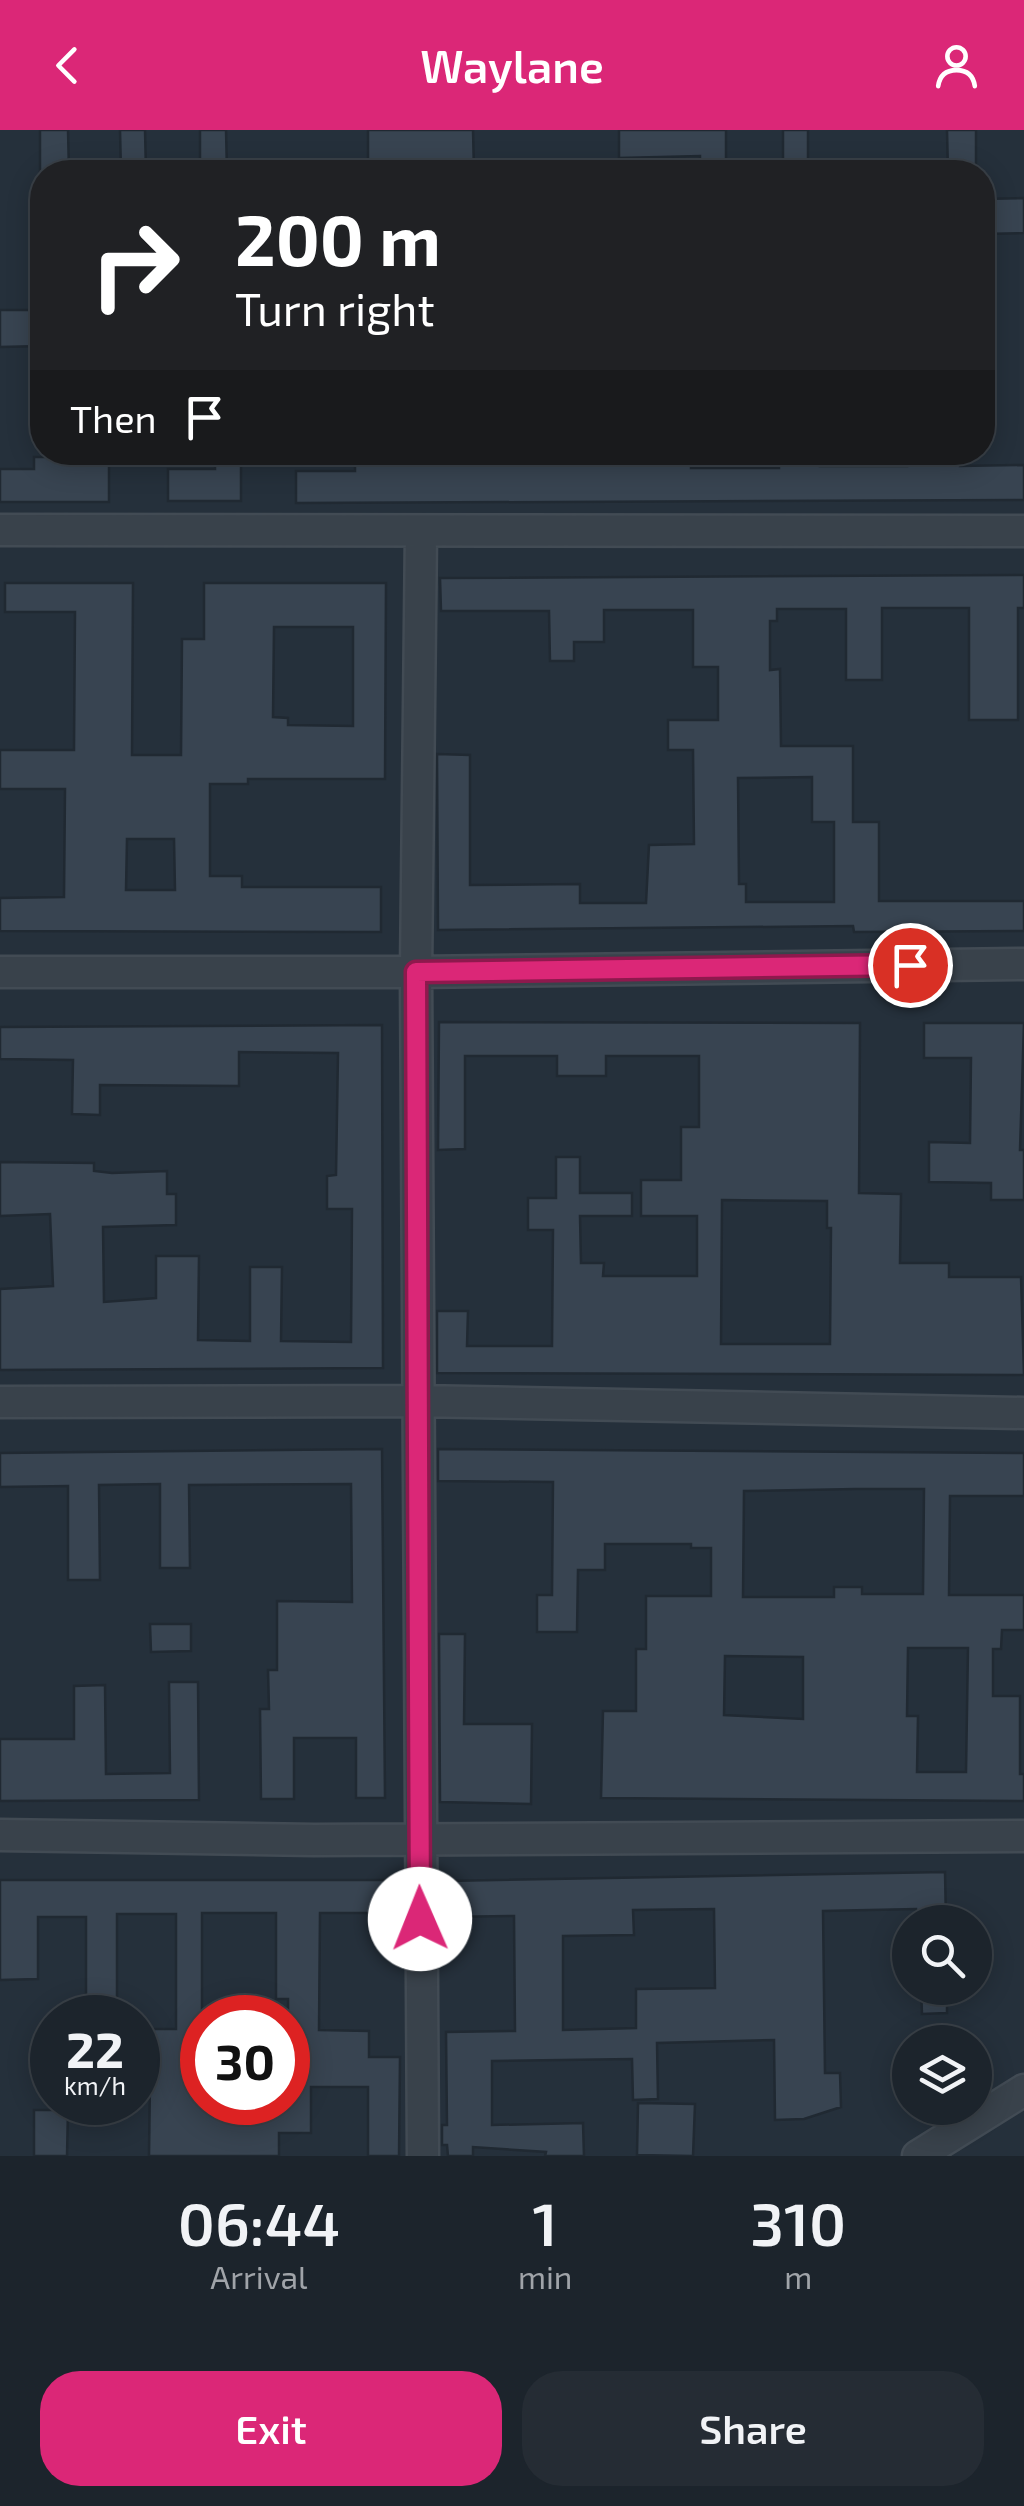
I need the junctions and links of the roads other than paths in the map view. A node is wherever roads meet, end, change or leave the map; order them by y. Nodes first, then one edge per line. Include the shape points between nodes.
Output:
1 (0, 530) edge
2 (1024, 531) edge
3 (421, 532) junction
4 (1024, 964) edge
5 (0, 972) edge
6 (416, 972) junction
7 (418, 1401) junction
8 (0, 1402) edge
9 (1024, 1413) edge
10 (0, 1835) edge
11 (1024, 1836) edge
12 (418, 1840) junction
13 (1024, 2090) edge
14 (423, 2156) edge
15 (918, 2156) edge

1 - 3 street
2 - 3 street
3 - 6 street
4 - 6 street
5 - 6 street
6 - 7 street
7 - 8 street
7 - 9 street
7 - 12 street
10 - 12 street
11 - 12 street
12 - 14 street
13 - 15 street

